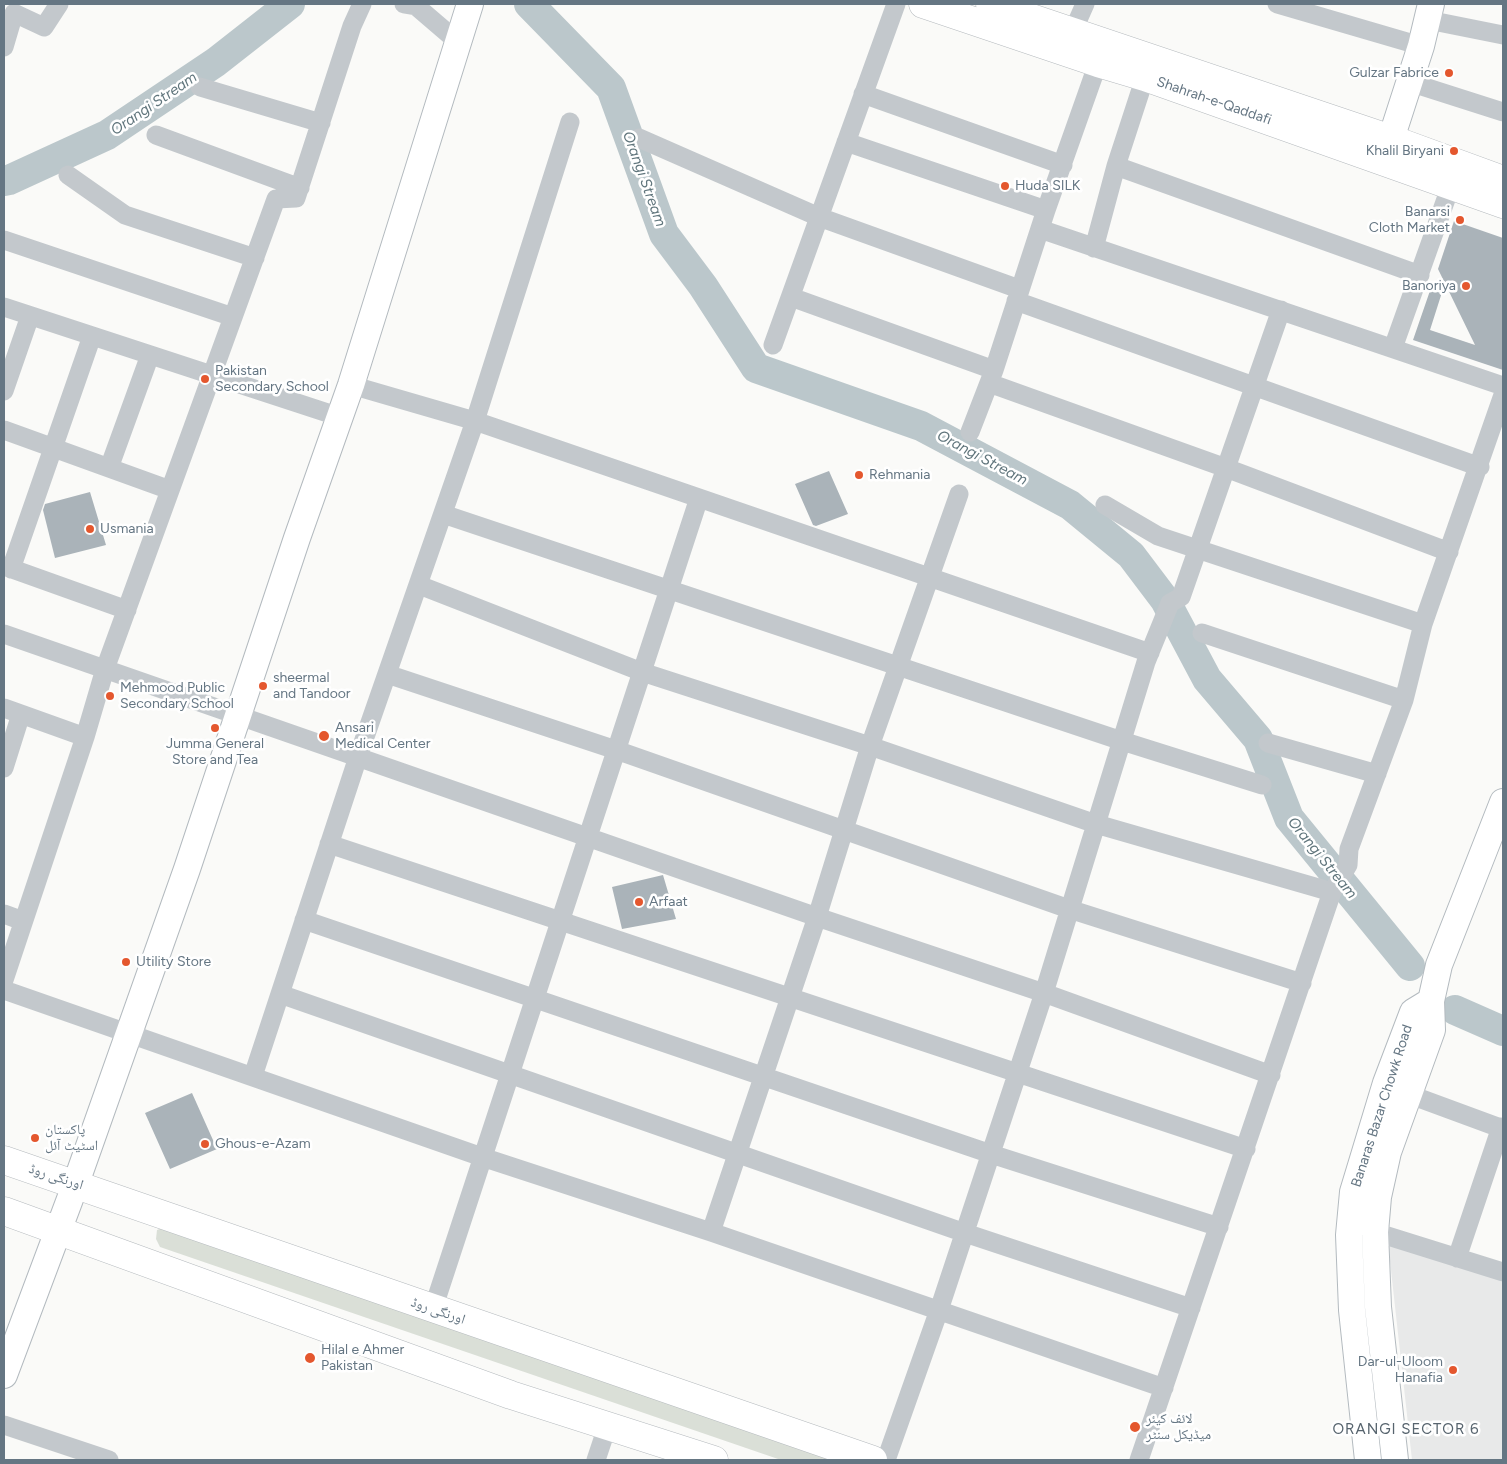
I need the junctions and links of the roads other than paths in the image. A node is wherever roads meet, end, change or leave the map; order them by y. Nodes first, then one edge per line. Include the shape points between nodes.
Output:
1 (59, 4) edge
2 (362, 4) edge
3 (404, 4) edge
4 (470, 4) edge
5 (896, 4) edge
6 (924, 4) edge
7 (990, 4) edge
8 (1085, 4) edge
9 (1277, 4) edge
10 (1430, 12) edge
11 (1073, 31) junction
12 (1503, 35) edge
13 (1421, 46) junction
14 (4, 47) edge
15 (456, 47) junction
16 (1098, 64) junction
17 (1145, 77) junction
18 (1409, 82) junction
19 (200, 87) dead end
20 (863, 94) junction
21 (1503, 112) edge
22 (570, 122) dead end
23 (321, 123) junction
24 (156, 136) dead end
25 (639, 138) dead end
26 (1391, 139) junction
27 (846, 142) junction
28 (1063, 165) junction
29 (1116, 166) junction
30 (68, 175) dead end
31 (1503, 180) edge
32 (1451, 185) junction
33 (300, 188) junction
34 (1503, 204) edge
35 (1046, 210) junction
36 (819, 217) junction
37 (1040, 229) junction
38 (4, 240) edge
39 (1094, 248) junction
40 (255, 258) junction
41 (1420, 275) junction
42 (1018, 295) junction
43 (791, 297) junction
44 (4, 307) edge
45 (1281, 310) junction
46 (30, 316) junction
47 (233, 317) junction
48 (92, 336) junction
49 (773, 345) dead end
50 (1392, 348) junction
51 (150, 355) junction
52 (212, 376) junction
53 (991, 377) junction
54 (351, 385) junction
55 (1503, 386) edge
56 (1254, 388) junction
57 (4, 391) edge
58 (1503, 395) edge
59 (340, 417) junction
60 (475, 421) junction
61 (4, 430) edge
62 (970, 432) dead end
63 (52, 448) junction
64 (1480, 467) junction
65 (109, 468) junction
66 (1226, 468) junction
67 (170, 490) junction
68 (959, 494) dead end
69 (699, 498) junction
70 (1105, 504) dead end
71 (443, 514) junction
72 (1198, 550) junction
73 (1449, 552) junction
74 (8, 567) edge
75 (930, 577) junction
76 (419, 585) junction
77 (669, 589) junction
78 (126, 610) junction
79 (1423, 624) junction
80 (1202, 633) dead end
81 (4, 634) edge
82 (1148, 658) junction
83 (898, 666) junction
84 (105, 670) junction
85 (642, 672) junction
86 (387, 674) junction
87 (1404, 700) junction
88 (12, 711) edge
89 (238, 716) junction
90 (85, 737) junction
91 (1122, 741) junction
92 (1268, 743) dead end
93 (870, 746) junction
94 (616, 750) junction
95 (358, 757) junction
96 (4, 768) edge
97 (1377, 774) junction
98 (1262, 785) dead end
99 (1503, 802) edge
100 (1096, 824) junction
101 (844, 831) junction
102 (588, 837) junction
103 (329, 844) junction
104 (1332, 892) junction
105 (1070, 908) junction
106 (4, 914) edge
107 (817, 917) junction
108 (304, 920) junction
109 (24, 921) junction
110 (560, 922) junction
111 (4, 980) edge
112 (1302, 983) junction
113 (4, 990) edge
114 (1044, 993) junction
115 (280, 994) junction
116 (789, 998) junction
117 (534, 999) junction
118 (1431, 1001) junction
119 (128, 1033) junction
120 (510, 1074) junction
121 (1017, 1075) junction
122 (1271, 1075) junction
123 (253, 1076) junction
124 (763, 1077) junction
125 (1408, 1094) junction
126 (1502, 1128) edge
127 (1246, 1149) junction
128 (737, 1153) junction
129 (990, 1154) junction
130 (482, 1157) junction
131 (4, 1160) edge
132 (76, 1183) junction
133 (4, 1211) edge
134 (1219, 1227) junction
135 (57, 1232) junction
136 (711, 1232) junction
137 (1375, 1232) junction
138 (965, 1233) junction
139 (1457, 1258) junction
140 (1503, 1272) edge
141 (1191, 1308) junction
142 (433, 1309) junction
143 (939, 1310) junction
144 (4, 1375) edge
145 (1164, 1388) junction
146 (4, 1425) edge
147 (607, 1427) junction
148 (109, 1460) edge
149 (596, 1460) edge
150 (714, 1460) edge
151 (873, 1460) edge
152 (886, 1460) edge
153 (1139, 1460) edge
154 (1368, 1460) edge
155 (1395, 1460) edge

1 - 14 street via 44,27 14,12
2 - 23 street
3 - 15 street via 416,6
4 - 15 main road
5 - 20 street
6 - 16 main road, Shahrah-e-Qaddafi
7 - 11 main road, Shahrah-e-Qaddafi
8 - 11 street
9 - 13 street
10 - 12 street
10 - 13 main road
11 - 26 main road, Shahrah-e-Qaddafi
13 - 18 main road
15 - 54 main road
16 - 17 main road, Shahrah-e-Qaddafi
16 - 28 street
17 - 29 street
17 - 32 main road, Shahrah-e-Qaddafi
18 - 21 street
18 - 26 main road
19 - 23 street
20 - 27 street
20 - 28 street
22 - 60 street
23 - 33 street
24 - 33 street
25 - 36 street
26 - 31 main road, Shahrah-e-Qaddafi
27 - 35 street
27 - 36 street
28 - 35 street
29 - 39 street
29 - 41 street
30 - 40 street via 126,215
32 - 34 main road, Shahrah-e-Qaddafi
32 - 41 street
33 - 40 street via 296,198 276,198
35 - 37 street
36 - 42 street
36 - 43 street
37 - 39 street
37 - 42 street
38 - 47 street
39 - 45 street
40 - 47 street
41 - 50 street
42 - 53 street
42 - 56 street
43 - 49 street
43 - 53 street
44 - 46 street
45 - 50 street
45 - 56 street
46 - 48 street
46 - 57 street
47 - 52 street
48 - 51 street
48 - 63 street
50 - 55 street
51 - 52 street
51 - 65 street
52 - 59 street
52 - 67 street
53 - 62 street
53 - 66 street
54 - 59 main road
54 - 60 street
56 - 64 street
56 - 66 street
58 - 64 street
59 - 89 main road
60 - 69 street
60 - 71 street
61 - 63 street
63 - 65 street
63 - 74 street
64 - 73 street
65 - 67 street
66 - 72 street
66 - 73 street
67 - 78 street
68 - 75 street
69 - 75 street
69 - 77 street
70 - 72 street via 1158,536
71 - 76 street
71 - 77 street
72 - 79 street
72 - 82 street via 1181,597 1170,603
73 - 79 street
74 - 78 street
75 - 82 street
75 - 83 street
76 - 85 street
76 - 86 street
77 - 83 street
77 - 85 street
78 - 84 street
79 - 87 street
80 - 87 street
81 - 84 street
82 - 91 street
83 - 91 street
83 - 93 street
84 - 89 street
84 - 90 street
85 - 93 street
85 - 94 street
86 - 94 street
86 - 95 street
87 - 97 street
88 - 90 street
88 - 96 street
89 - 95 street
89 - 119 main road
90 - 109 street
91 - 98 street
91 - 100 street
92 - 97 street
93 - 100 street
93 - 101 street
94 - 101 street
94 - 102 street
95 - 102 street
95 - 103 street
97 - 104 street via 1349,849 1348,865
99 - 118 main road, Banaras Bazar Chowk Road via 1439,965
100 - 104 street
100 - 105 street
101 - 105 street
101 - 107 street
102 - 107 street
102 - 110 street
103 - 108 street
103 - 110 street
104 - 112 street
105 - 112 street
105 - 114 street
106 - 109 street
107 - 114 street
107 - 116 street
108 - 115 street
108 - 117 street
109 - 111 street
110 - 116 street
110 - 117 street
112 - 122 street
113 - 119 street
114 - 121 street
114 - 122 street
115 - 120 street
115 - 123 street
116 - 121 street
116 - 124 street
117 - 120 street
117 - 124 street
118 - 125 main road, Banaras Bazar Chowk Road via 1432,1030
118 - 154 main road, Banaras Bazar Chowk Road via 1413,1012 1386,1083 1353,1192 1349,1235 1352,1310
119 - 123 street
119 - 132 main road
120 - 128 street
120 - 130 street
121 - 127 street
121 - 129 street
122 - 127 street
123 - 130 street
124 - 128 street
124 - 129 street
125 - 126 street
125 - 137 main road, Banaras Bazar Chowk Road via 1388,1152 1378,1197
126 - 139 street
127 - 134 street
128 - 136 street
128 - 138 street
129 - 134 street
129 - 138 street
130 - 136 street
130 - 142 street
131 - 132 main road, اورنگی روڈ
132 - 135 main road
132 - 142 main road, اورنگی روڈ
133 - 135 main road
134 - 141 street
135 - 144 main road
135 - 147 main road
136 - 143 street
137 - 139 street
137 - 155 main road, Banaras Bazar Chowk Road via 1378,1307
138 - 141 street
138 - 143 street
139 - 140 street
141 - 145 street
142 - 151 main road, اورنگی روڈ
143 - 145 street
143 - 152 street
145 - 153 street
146 - 148 street
147 - 149 street
147 - 150 main road

